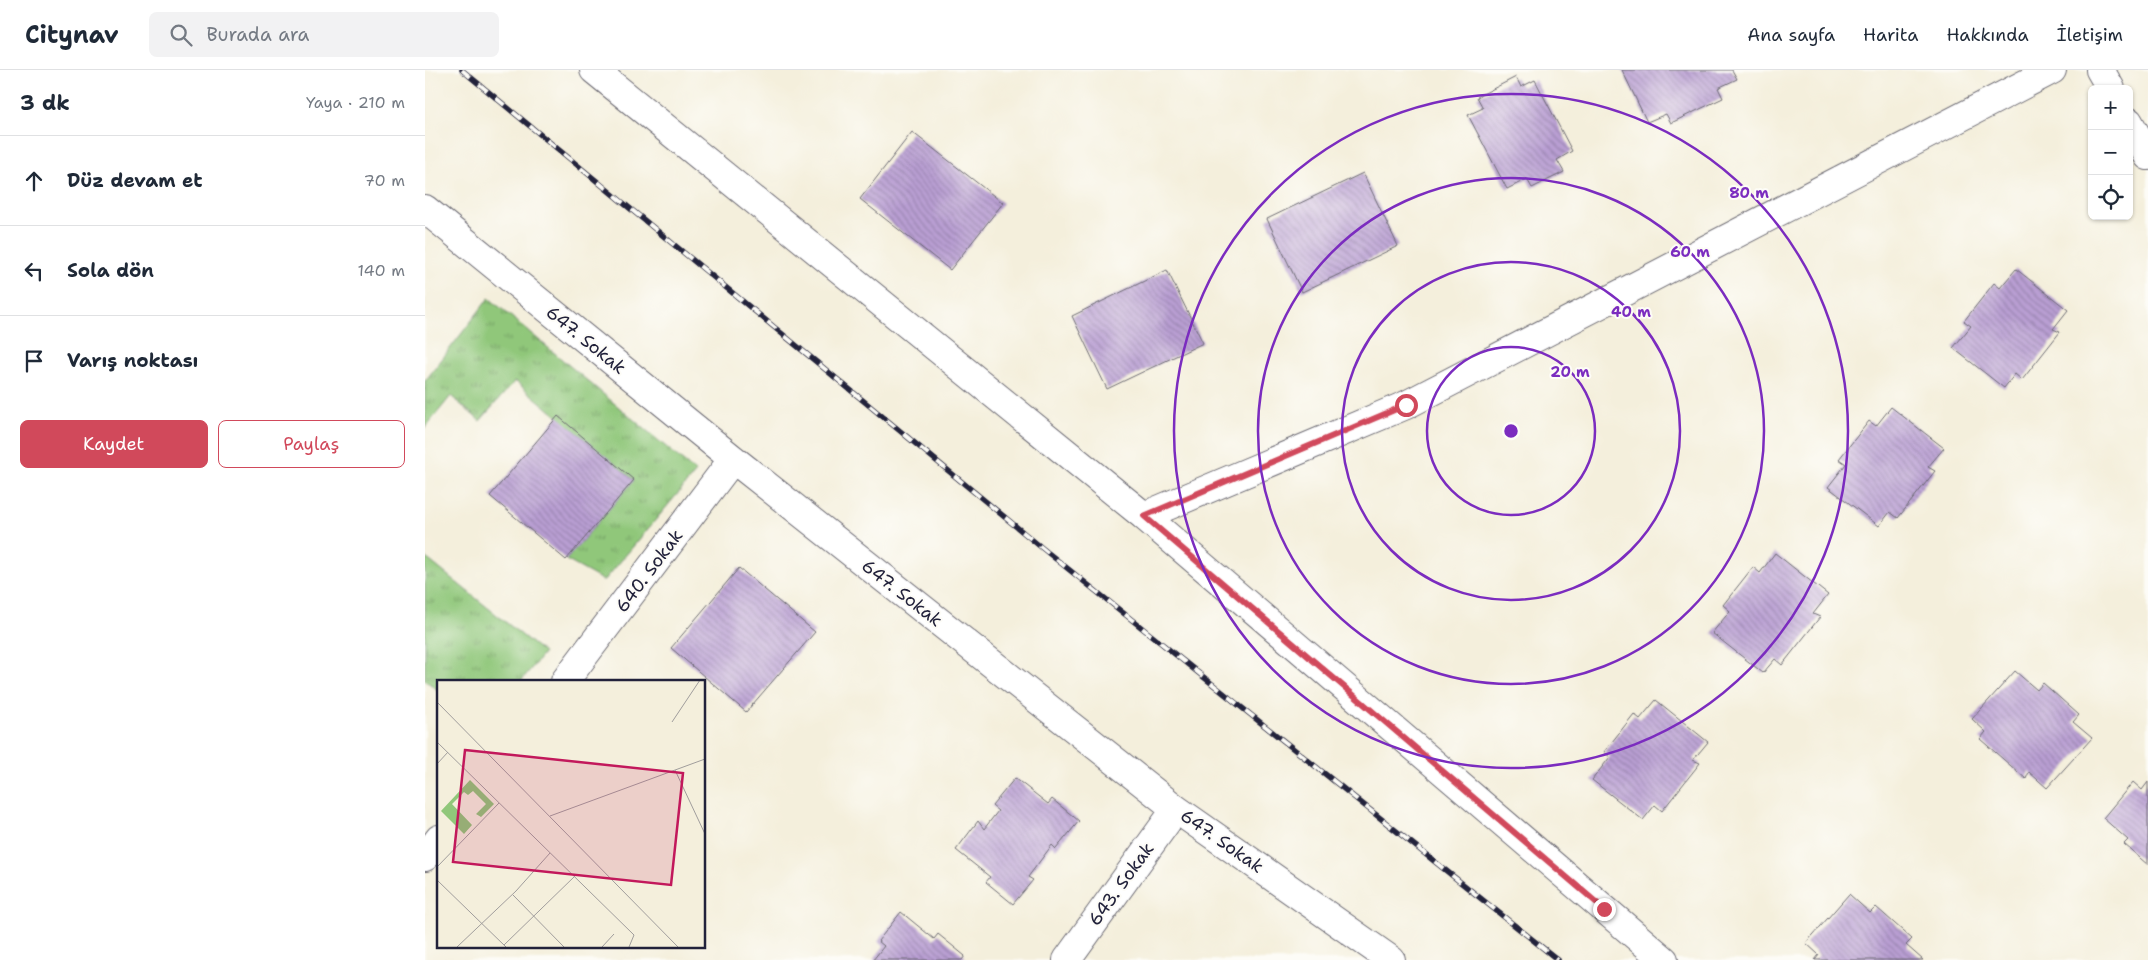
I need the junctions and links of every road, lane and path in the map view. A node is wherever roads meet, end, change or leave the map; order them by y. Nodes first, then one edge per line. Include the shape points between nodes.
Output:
1 (594, 70) edge
2 (2053, 70) edge
3 (2100, 70) edge
4 (2109, 85) edge
5 (2133, 129) edge
6 (2148, 156) edge
7 (425, 209) edge
8 (733, 459) junction
9 (1144, 516) junction
10 (566, 680) edge
11 (1176, 809) junction
12 (437, 842) edge
13 (425, 857) edge
14 (1067, 960) edge
15 (1391, 960) edge
16 (1663, 960) edge

1 - 9 street
2 - 9 street via 1406,405
3 - 4 street
5 - 6 street
7 - 8 street, 647. Sokak
8 - 10 street, 640. Sokak
8 - 11 street, 647. Sokak
9 - 16 street
11 - 14 street, 643. Sokak
11 - 15 street, 647. Sokak
12 - 13 street

